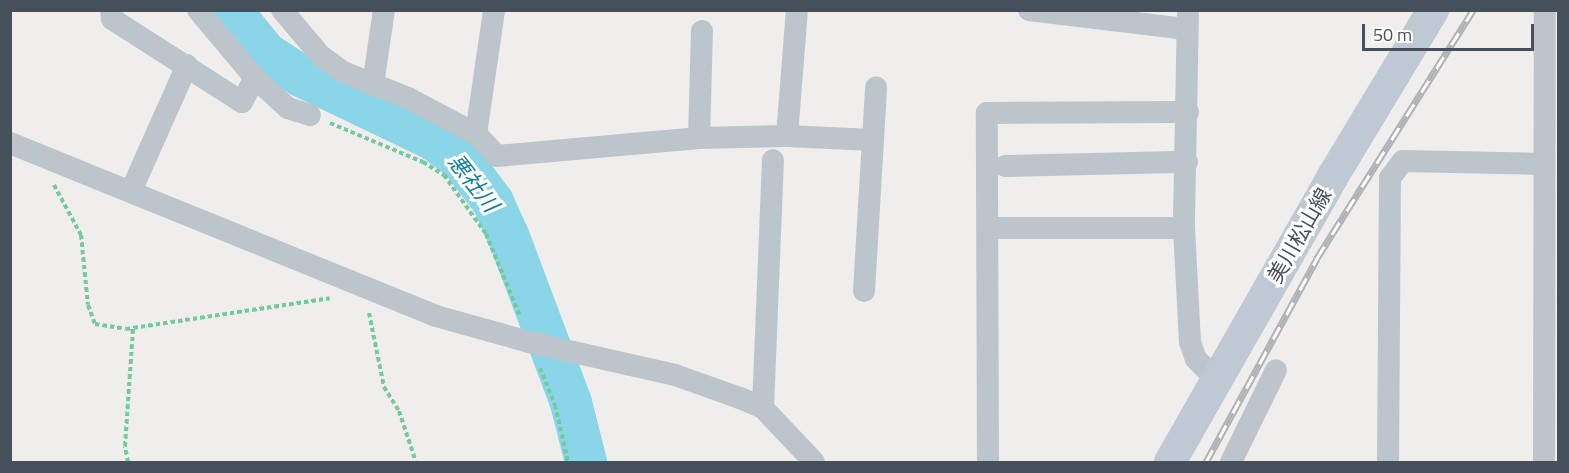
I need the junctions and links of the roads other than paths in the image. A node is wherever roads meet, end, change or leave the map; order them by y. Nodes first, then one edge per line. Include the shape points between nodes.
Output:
1 (111, 10) edge
2 (198, 10) edge
3 (282, 10) edge
4 (384, 10) edge
5 (494, 10) edge
6 (797, 10) edge
7 (1029, 10) edge
8 (1434, 10) edge
9 (1545, 10) edge
10 (1188, 20) edge
11 (702, 31) dead end
12 (187, 65) junction
13 (255, 78) junction
14 (374, 85) junction
15 (1552, 86) edge
16 (876, 87) dead end
17 (1188, 112) junction
18 (310, 115) road end
19 (476, 134) junction
20 (787, 136) junction
21 (699, 138) junction
22 (873, 140) junction
23 (10, 143) edge
24 (773, 160) dead end
25 (1187, 162) junction
26 (1544, 164) junction
27 (1005, 166) dead end
28 (131, 191) junction
29 (988, 228) junction
30 (1184, 228) junction
31 (864, 291) dead end
32 (1276, 370) dead end
33 (1216, 379) junction
34 (763, 408) junction
35 (814, 462) edge
36 (988, 462) edge
37 (1170, 462) edge
38 (1231, 462) edge
39 (1388, 462) edge
40 (1544, 462) edge

1 - 12 street via 112,19
2 - 13 street
3 - 14 street via 321,56 343,72
4 - 14 street
5 - 19 street
6 - 20 street
7 - 10 street
8 - 33 main road, 美川松山線
9 - 15 street
10 - 17 street
11 - 21 street
12 - 13 street via 242,102
12 - 28 street
13 - 18 street via 288,108
14 - 19 street via 408,98
15 - 26 street
16 - 22 street
17 - 25 street
17 - 29 street via 987,113
19 - 21 street via 497,156
20 - 21 street
20 - 22 street
22 - 31 street
23 - 28 street
24 - 34 street
25 - 27 street
25 - 30 street
26 - 39 street via 1403,161 1390,178
26 - 40 street
28 - 34 street via 436,316 532,343 675,375
29 - 30 street
29 - 36 street
30 - 33 street via 1190,342 1196,358
32 - 38 street
33 - 37 main road, 美川松山線
34 - 35 street

